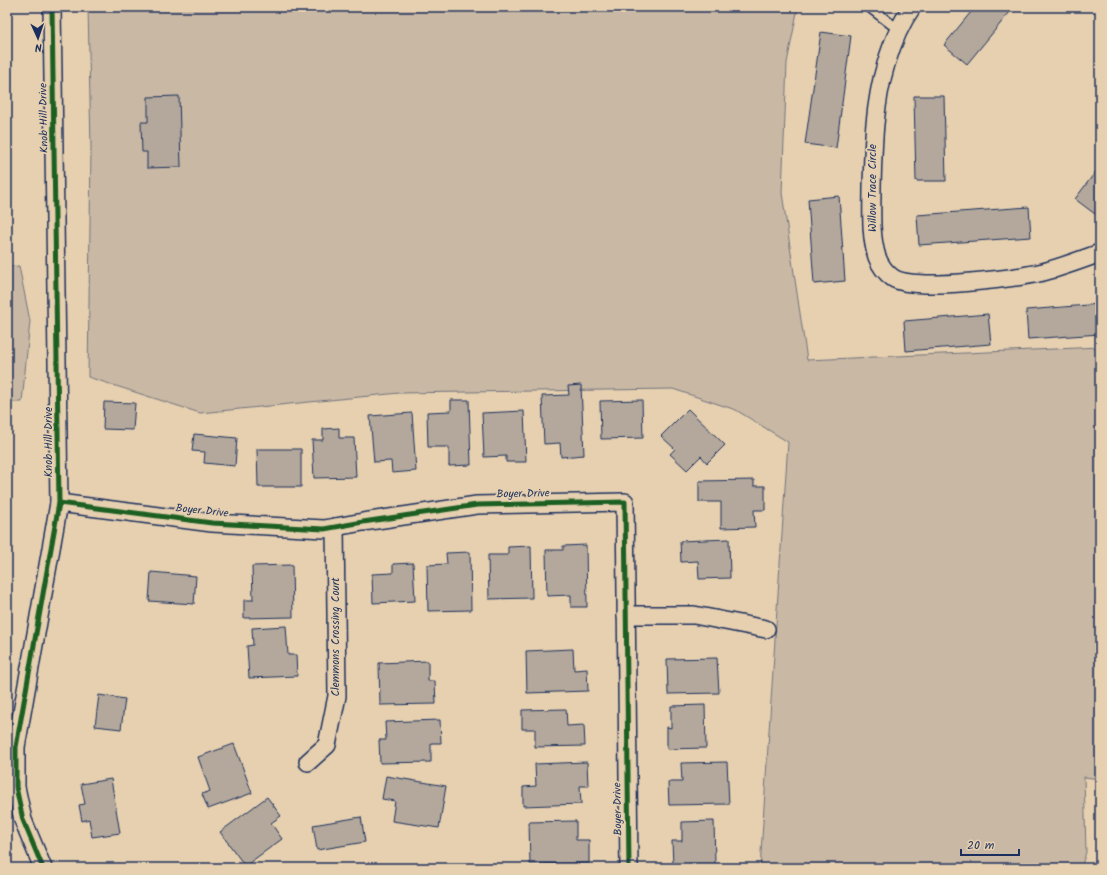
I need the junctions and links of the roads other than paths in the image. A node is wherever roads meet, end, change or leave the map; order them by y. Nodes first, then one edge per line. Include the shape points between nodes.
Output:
1 (52, 7) edge
2 (869, 7) edge
3 (912, 7) edge
4 (899, 30) junction
5 (1100, 253) edge
6 (59, 503) junction
7 (335, 527) junction
8 (626, 615) junction
9 (766, 630) dead end
10 (308, 762) dead end
11 (43, 868) edge
12 (629, 868) edge

1 - 6 street, Knob Hill Drive
2 - 4 lane
3 - 4 street, Willow Trace Circle
4 - 5 street, Willow Trace Circle via 886,65 878,100 873,143 874,240 877,257 887,273 902,282 936,284 980,281 1042,272 1076,263
6 - 7 street, Boyer Drive via 212,522 324,529
6 - 11 street, Knob Hill Drive via 16,746 16,786 22,813
7 - 8 street, Boyer Drive via 477,505 625,502
7 - 10 street, Clemmons Crossing Court via 337,696 327,745
8 - 9 street via 694,615
8 - 12 street, Boyer Drive

